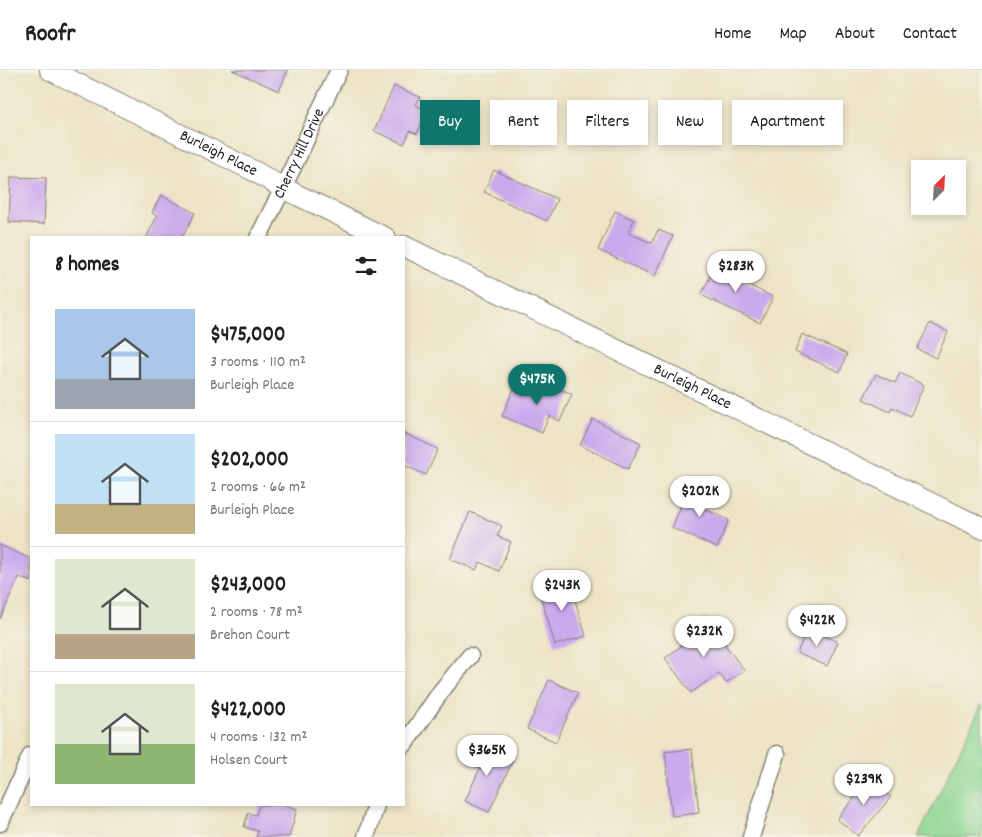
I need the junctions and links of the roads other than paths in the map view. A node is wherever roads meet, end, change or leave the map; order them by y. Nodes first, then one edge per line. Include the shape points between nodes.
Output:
1 (50, 70) edge
2 (339, 70) edge
3 (284, 188) junction
4 (259, 236) edge
5 (382, 236) edge
6 (405, 246) edge
7 (982, 528) edge
8 (470, 656) dead end
9 (405, 744) edge
10 (777, 754) dead end
11 (30, 757) edge
12 (376, 806) edge
13 (0, 823) edge
14 (366, 837) edge
15 (751, 837) edge

1 - 3 street, Burleigh Place
2 - 3 street, Cherry Hill Drive
3 - 4 street, Cherry Hill Drive
3 - 5 street, Burleigh Place
6 - 7 street, Burleigh Place
8 - 9 street
10 - 15 street
11 - 13 street
12 - 14 street

